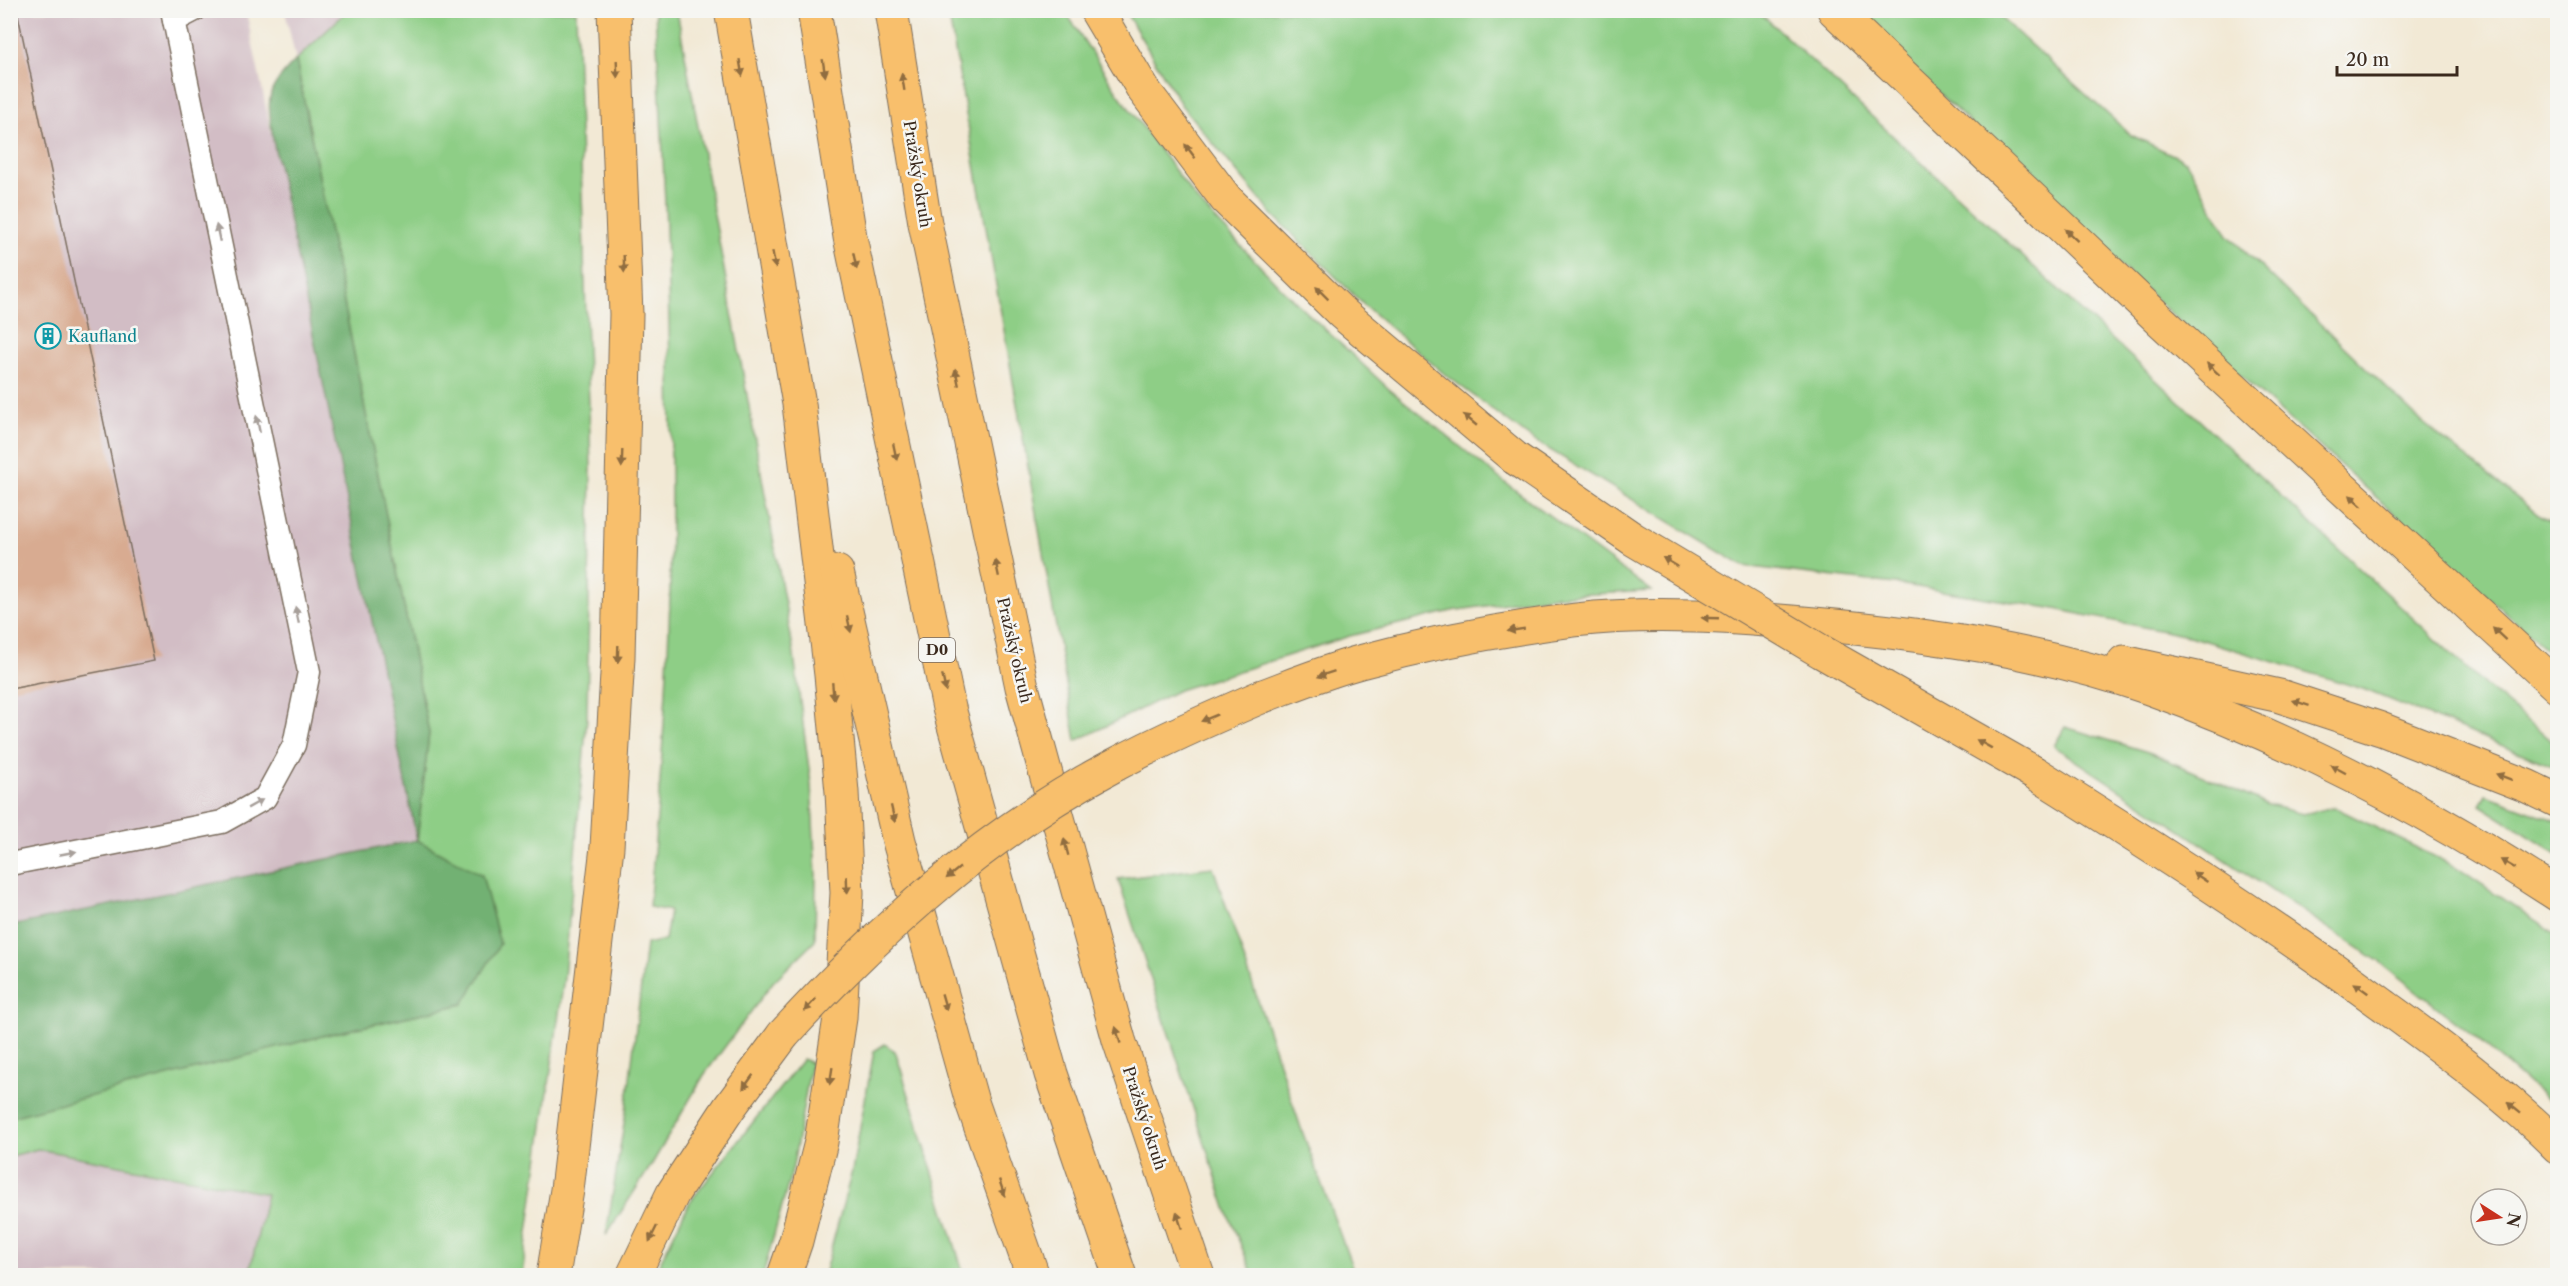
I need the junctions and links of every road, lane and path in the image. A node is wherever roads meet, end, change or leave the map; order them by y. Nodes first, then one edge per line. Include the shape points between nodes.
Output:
1 (195, 10) edge
2 (614, 10) edge
3 (731, 10) edge
4 (814, 10) edge
5 (891, 10) edge
6 (1096, 10) edge
7 (1834, 10) edge
8 (173, 16) edge
9 (798, 404) junction
10 (1873, 629) junction
11 (2558, 687) edge
12 (2558, 801) edge
13 (10, 864) edge
14 (2558, 895) edge
15 (2558, 1148) edge
16 (553, 1275) edge
17 (633, 1275) edge
18 (784, 1275) edge
19 (1033, 1275) edge
20 (1120, 1275) edge
21 (1198, 1275) edge

1 - 8 lane
2 -> 16 highway via 626,314 618,657 607,847 567,1190
3 -> 9 highway
4 -> 20 highway, D0 via 850,237 949,708 1051,1074
21 -> 5 highway, Pražský okruh via 1119,1040 1022,687 925,223
15 -> 6 highway, bridge via 2434,1042 2184,866 2035,773 1633,539 1515,458 1342,313 1226,199 1143,89
11 -> 7 highway via 2169,328
13 -> 8 lane via 222,822 265,798 294,745 309,672
9 -> 18 highway via 832,687 847,893 840,1018 821,1142
9 -> 19 highway via 899,841 972,1102
12 -> 10 highway via 2381,729 2280,696 2041,647 1957,634
14 -> 10 highway via 2398,801 2288,743 2148,688 2048,660 1945,638
10 -> 17 highway, bridge via 1672,616 1577,620 1458,639 1358,663 1263,696 1185,729 1109,768 968,861 902,914 840,972 783,1035 729,1108 673,1193

